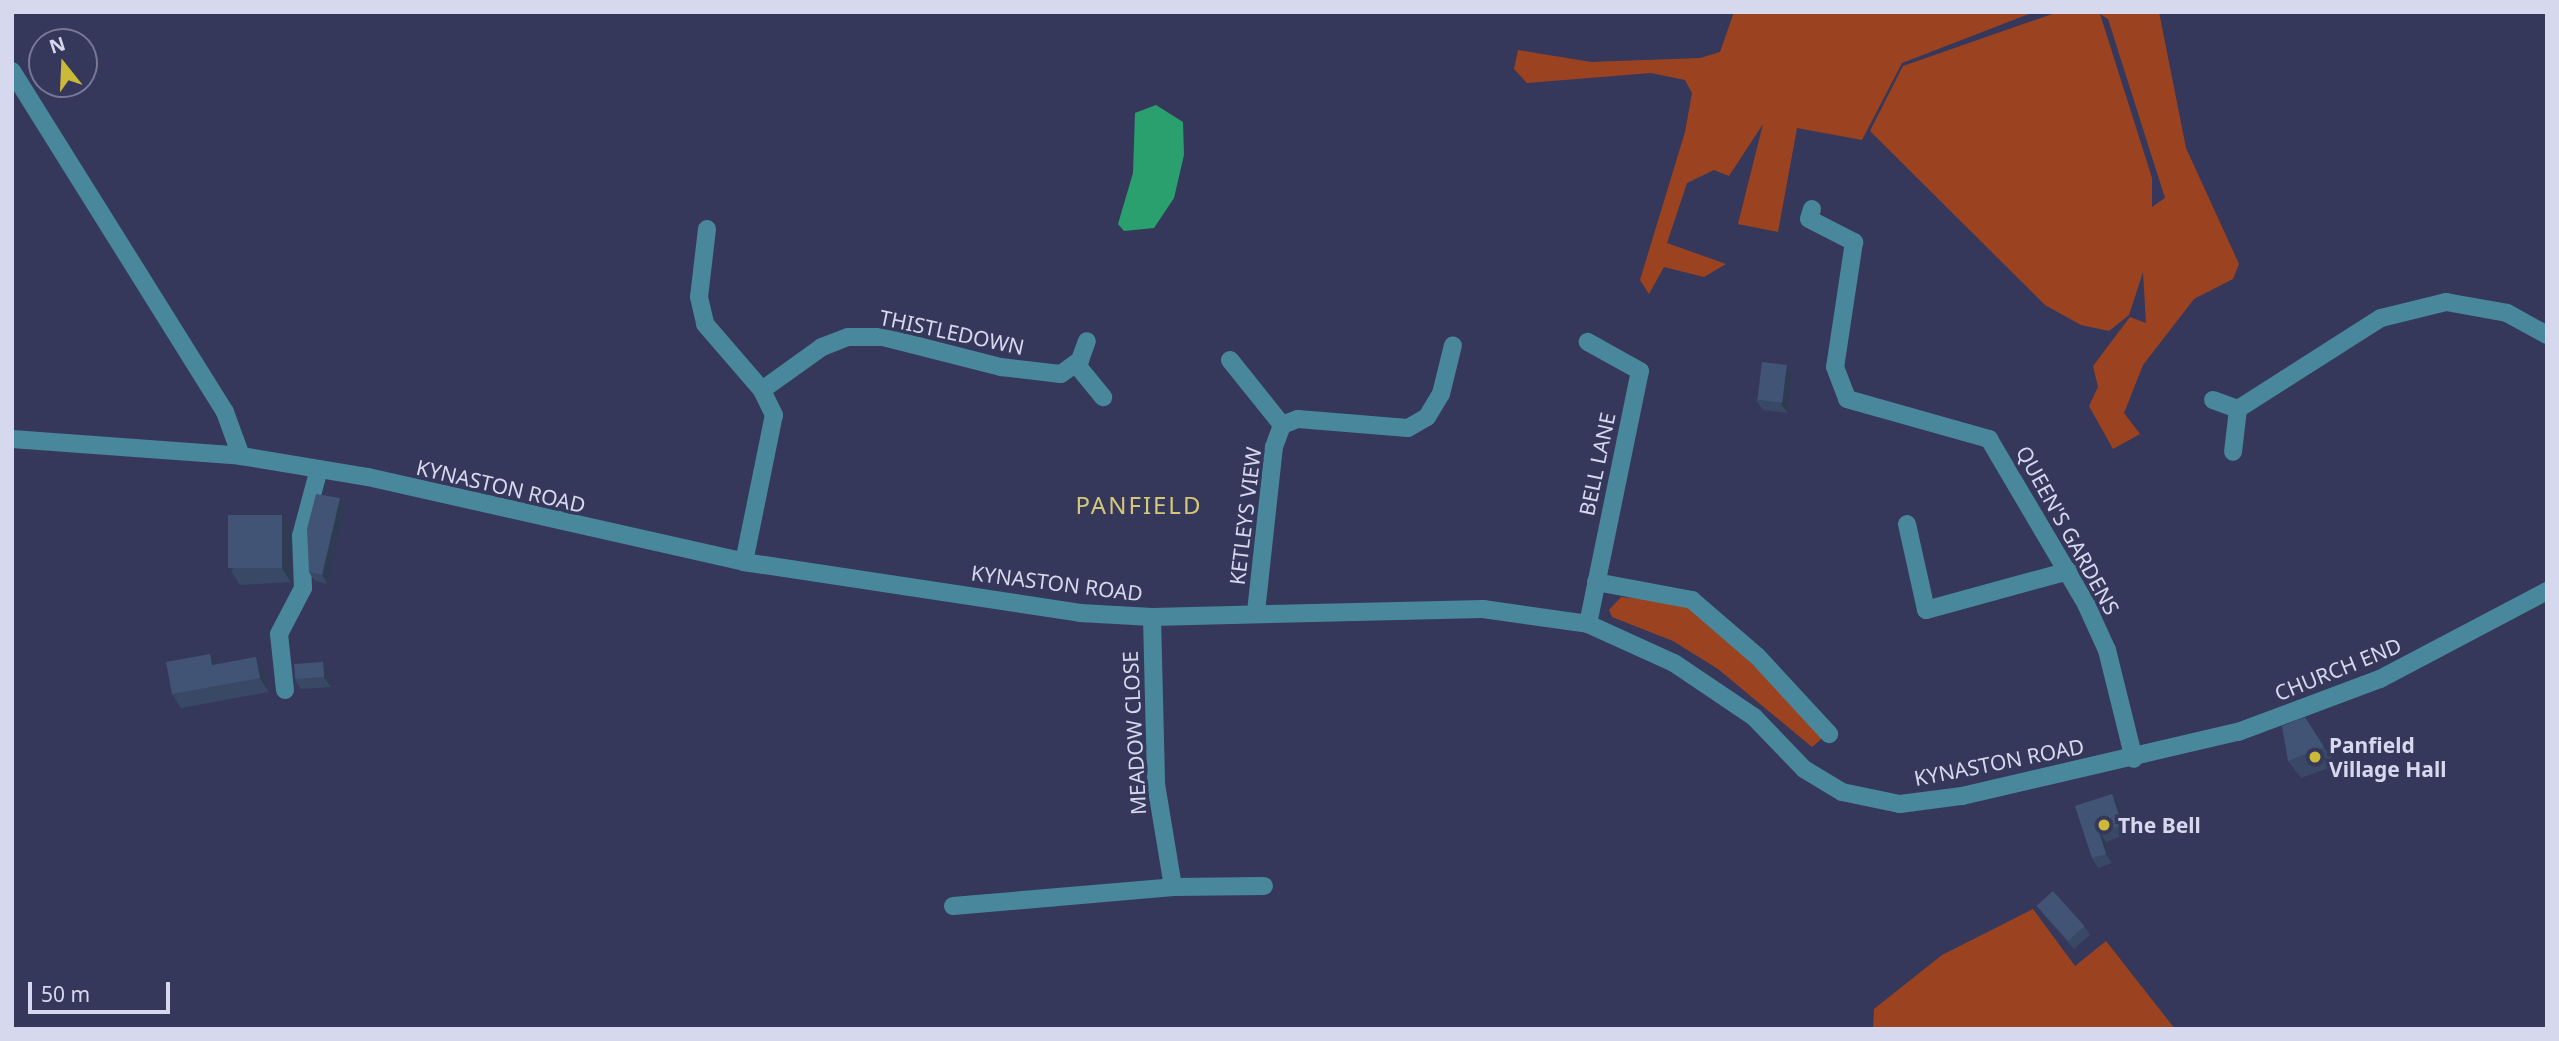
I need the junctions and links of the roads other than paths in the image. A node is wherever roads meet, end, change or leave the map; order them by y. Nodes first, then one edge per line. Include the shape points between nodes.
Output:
1 (12, 71) edge
2 (1812, 209) dead end
3 (707, 229) dead end
4 (2547, 335) edge
5 (1087, 341) dead end
6 (1588, 342) dead end
7 (1452, 345) dead end
8 (1230, 360) dead end
9 (1076, 365) junction
10 (762, 390) junction
11 (1103, 397) dead end
12 (2213, 400) dead end
13 (2238, 409) junction
14 (1282, 425) junction
15 (12, 439) edge
16 (2233, 452) dead end
17 (241, 456) junction
18 (319, 469) junction
19 (1907, 524) dead end
20 (744, 562) junction
21 (2068, 571) junction
22 (1596, 582) junction
23 (2547, 591) edge
24 (1256, 612) junction
25 (1153, 617) junction
26 (1587, 624) junction
27 (285, 690) dead end
28 (1829, 734) dead end
29 (2134, 759) junction
30 (1264, 886) dead end
31 (1173, 887) junction
32 (953, 906) dead end

1 - 17 street via 225,412
2 - 21 street, QUEEN'S GARDENS via 1809,219 1854,242 1835,368 1847,399 1989,439
3 - 10 street via 699,297 705,324
4 - 13 street via 2507,313 2446,302 2381,318
5 - 9 street
6 - 22 street, BELL LANE via 1640,371
7 - 14 street, KETLEYS VIEW via 1441,394 1427,417 1408,428 1298,419
8 - 14 street, KETLEYS VIEW
9 - 10 street, THISTLEDOWN via 1061,374 1032,373 883,337 848,337 822,346
9 - 11 street
10 - 20 street via 774,415
12 - 13 street
13 - 16 street
14 - 24 street, KETLEYS VIEW via 1274,447
15 - 17 street, KYNASTON ROAD
17 - 18 street, KYNASTON ROAD
18 - 20 street, KYNASTON ROAD
18 - 27 street via 301,536 303,589 279,634
19 - 21 street via 1926,610
20 - 25 street, KYNASTON ROAD via 1080,612
21 - 29 street, QUEEN'S GARDENS via 2107,650
22 - 26 street, BELL LANE
22 - 28 street via 1692,600 1758,657
23 - 29 street, CHURCH END via 2441,650 2328,702
24 - 25 street, KYNASTON ROAD
24 - 26 street, KYNASTON ROAD via 1483,609
25 - 31 street, MEADOW CLOSE via 1156,784
26 - 29 street, KYNASTON ROAD via 1674,663 1754,717 1804,769 1842,792 1900,804
30 - 31 street
31 - 32 street

